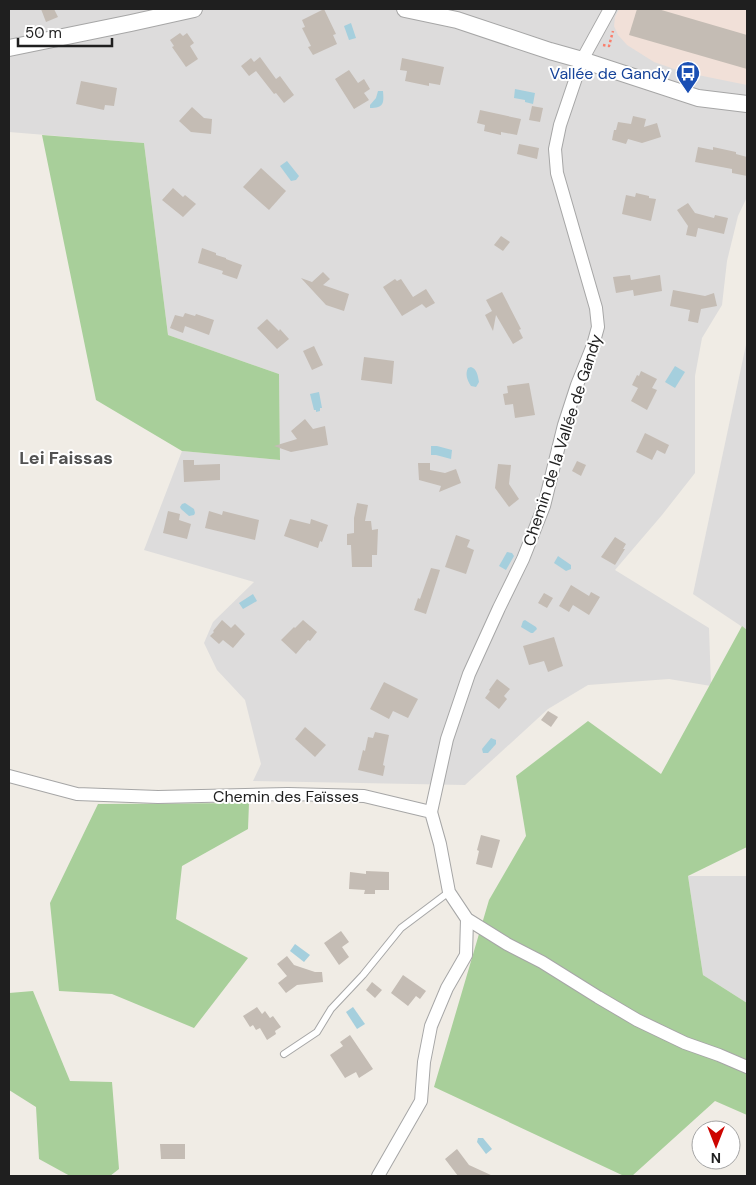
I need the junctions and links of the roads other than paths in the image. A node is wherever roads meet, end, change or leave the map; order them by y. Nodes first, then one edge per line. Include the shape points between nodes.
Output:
1 (194, 9) edge
2 (405, 9) edge
3 (610, 9) edge
4 (9, 48) edge
5 (582, 60) junction
6 (747, 104) edge
7 (9, 776) edge
8 (431, 812) junction
9 (449, 892) junction
10 (467, 919) junction
11 (284, 1054) dead end
12 (747, 1067) edge
13 (378, 1176) edge

1 - 4 street
2 - 5 street via 457,20
3 - 5 street, Chemin de la Vallée de Gandy
5 - 6 street via 698,98
5 - 8 street, Chemin de la Vallée de Gandy via 555,149 557,173 596,308 598,327 567,417 544,506 469,674 447,739
7 - 8 street, Chemin des Faïsses via 77,794 364,796
8 - 9 street
9 - 10 street
9 - 11 lane via 401,928 331,1009 317,1032
10 - 12 street via 637,1020
10 - 13 street via 466,955 430,1026 421,1101

